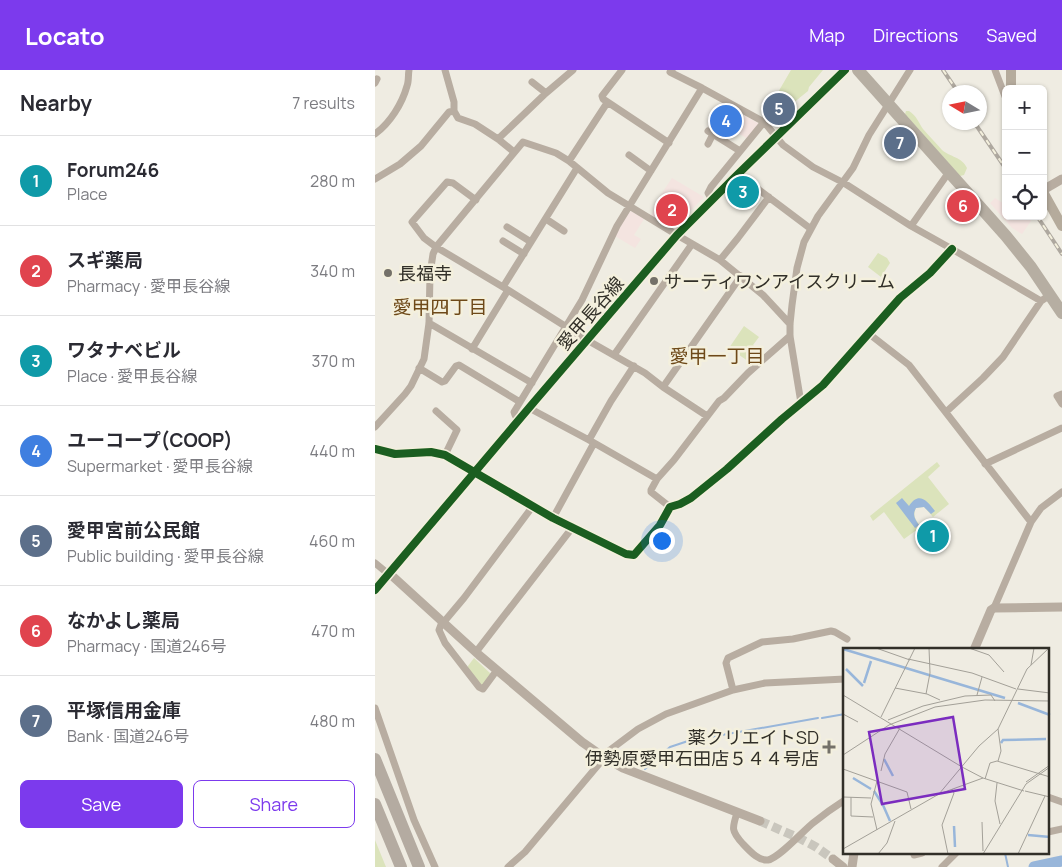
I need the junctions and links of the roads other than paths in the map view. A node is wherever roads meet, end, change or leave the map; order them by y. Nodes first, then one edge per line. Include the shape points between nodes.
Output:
1 (409, 70) edge
2 (573, 70) edge
3 (622, 70) edge
4 (845, 70) edge
5 (858, 70) edge
6 (910, 70) edge
7 (995, 70) edge
8 (1011, 70) edge
9 (448, 71) edge
10 (669, 71) edge
11 (532, 82) dead end
12 (1011, 85) edge
13 (702, 88) junction
14 (1002, 88) edge
15 (546, 93) junction
16 (607, 102) junction
17 (889, 104) junction
18 (454, 111) junction
19 (764, 122) junction
20 (375, 134) edge
21 (775, 137) junction
22 (498, 140) junction
23 (669, 143) junction
24 (708, 144) dead end
25 (740, 151) junction
26 (514, 152) junction
27 (629, 156) dead end
28 (569, 161) junction
29 (577, 168) junction
30 (651, 171) junction
31 (949, 172) junction
32 (738, 174) junction
33 (375, 179) edge
34 (1062, 179) edge
35 (844, 183) junction
36 (1047, 188) edge
37 (769, 197) junction
38 (1047, 198) edge
39 (476, 200) junction
40 (712, 200) junction
41 (630, 207) junction
42 (546, 219) junction
43 (911, 226) junction
44 (1062, 226) edge
45 (811, 229) junction
46 (510, 230) dead end
47 (564, 231) dead end
48 (677, 235) junction
49 (531, 242) junction
50 (505, 243) dead end
51 (692, 244) junction
52 (436, 247) junction
53 (952, 249) junction
54 (524, 254) junction
55 (720, 260) junction
56 (741, 276) junction
57 (506, 288) junction
58 (1045, 298) junction
59 (1062, 313) edge
60 (429, 323) junction
61 (790, 324) junction
62 (566, 326) junction
63 (868, 333) junction
64 (790, 336) junction
65 (587, 340) junction
66 (472, 349) junction
67 (614, 355) junction
68 (634, 366) junction
69 (419, 368) junction
70 (532, 383) junction
71 (663, 387) junction
72 (1062, 394) edge
73 (520, 402) junction
74 (801, 403) junction
75 (1062, 404) edge
76 (529, 408) junction
77 (439, 411) dead end
78 (946, 412) junction
79 (707, 416) junction
80 (518, 420) junction
81 (375, 427) edge
82 (1062, 428) edge
83 (592, 442) junction
84 (375, 449) edge
85 (445, 454) junction
86 (985, 464) junction
87 (475, 472) junction
88 (657, 480) junction
89 (1062, 492) edge
90 (533, 506) junction
91 (670, 507) junction
92 (553, 518) junction
93 (1031, 522) junction
94 (571, 528) junction
95 (375, 562) edge
96 (389, 573) junction
97 (375, 590) edge
98 (1062, 607) edge
99 (994, 608) junction
100 (443, 623) junction
101 (847, 639) dead end
102 (975, 648) edge
103 (476, 652) junction
104 (497, 670) junction
105 (843, 679) edge
106 (733, 690) junction
107 (375, 708) edge
108 (603, 757) junction
109 (375, 759) edge
110 (1049, 797) edge
111 (843, 801) edge
112 (1062, 802) edge
113 (375, 804) edge
114 (737, 813) junction
115 (760, 821) tunnel mouth
116 (1062, 829) edge
117 (1049, 832) edge
118 (854, 854) edge
119 (918, 854) edge
120 (955, 854) edge
121 (914, 855) dead end
122 (759, 858) junction
123 (833, 858) tunnel mouth
124 (401, 867) edge
125 (419, 867) edge
126 (435, 867) edge
127 (508, 867) edge
128 (764, 867) edge
129 (843, 867) edge
130 (852, 867) edge
131 (942, 867) edge

1 - 20 street via 407,85 396,109
2 - 15 street
3 - 16 street via 602,96
4 - 21 street, 愛甲長谷線
5 - 17 highway
6 - 17 street
7 - 14 street
8 - 12 main road
9 - 18 street
10 - 13 street
11 - 15 street
13 - 19 street
13 - 23 street
15 - 22 street
16 - 23 street
16 - 28 street
17 - 31 highway
17 - 35 street
18 - 22 street via 458,118 475,124
18 - 33 street via 449,112 421,146
19 - 21 street
19 - 25 street
21 - 32 street, 愛甲長谷線
21 - 35 street via 813,167
22 - 26 street
23 - 30 street
24 - 25 street via 711,133
25 - 40 street via 711,187 708,193
26 - 28 street via 523,142 557,152
26 - 39 street
27 - 30 street
28 - 29 street
29 - 41 street
29 - 42 street
30 - 41 street
31 - 43 street
31 - 58 highway via 1031,267
32 - 37 street
32 - 40 street, 愛甲長谷線
34 - 36 street
35 - 43 street
35 - 45 street
37 - 45 street
37 - 55 street
38 - 44 main road
39 - 52 street
39 - 52 street via 447,182 412,222
40 - 48 street, 愛甲長谷線
41 - 48 street
41 - 62 street
42 - 47 street
42 - 49 street
43 - 53 street
45 - 61 street via 797,268
46 - 49 street
48 - 51 street
48 - 65 street, 愛甲長谷線
49 - 54 street
50 - 54 street
51 - 55 street
51 - 67 street
52 - 57 street
52 - 60 street via 430,274
53 - 58 street
53 - 63 street
54 - 57 street
55 - 56 street
56 - 61 street
56 - 71 street
57 - 62 street
57 - 66 street
58 - 59 highway
58 - 78 street via 1003,357
60 - 66 street
60 - 69 street via 424,359
61 - 64 street
62 - 65 street
62 - 70 street
63 - 74 street via 823,384
63 - 78 street via 909,364
64 - 74 street
64 - 79 street via 748,373
65 - 67 street
65 - 76 street, 愛甲長谷線
66 - 70 street
67 - 68 street
68 - 71 street
68 - 83 street via 611,401
69 - 73 street via 443,382 459,365
69 - 81 street via 411,386
70 - 73 street
71 - 79 street
72 - 75 street via 1057,396
73 - 80 street via 514,412
74 - 91 street via 691,498
76 - 80 street, 愛甲長谷線
76 - 83 street
77 - 85 street via 456,424 457,430
78 - 86 street
79 - 88 street
80 - 87 street, 愛甲長谷線
82 - 86 street
83 - 88 street
83 - 92 street
84 - 85 street via 395,454
85 - 87 street
86 - 93 street
87 - 90 street
87 - 96 street, 愛甲長谷線
88 - 91 street via 651,492
89 - 93 street via 1041,508
90 - 92 street
90 - 100 street
91 - 94 street via 660,525 635,555 626,554
92 - 94 street
93 - 99 street
94 - 103 street
95 - 96 street
96 - 97 street, 愛甲長谷線
96 - 100 street
98 - 99 street
99 - 102 street
100 - 103 street
100 - 104 street via 439,630 445,643 479,687 483,689
101 - 106 street via 831,631 756,644 726,660
103 - 104 street
104 - 108 street
105 - 106 street via 765,683
106 - 108 street via 666,714 638,729
107 - 126 street via 414,820
108 - 114 street
108 - 127 street via 525,852
109 - 125 highway
110 - 112 street
111 - 122 street via 778,854 768,860
113 - 124 highway
114 - 115 street
114 - 122 street via 733,824 735,836
116 - 117 street
118 - 130 street
119 - 121 street
120 - 131 street
122 - 128 street
123 - 129 street

